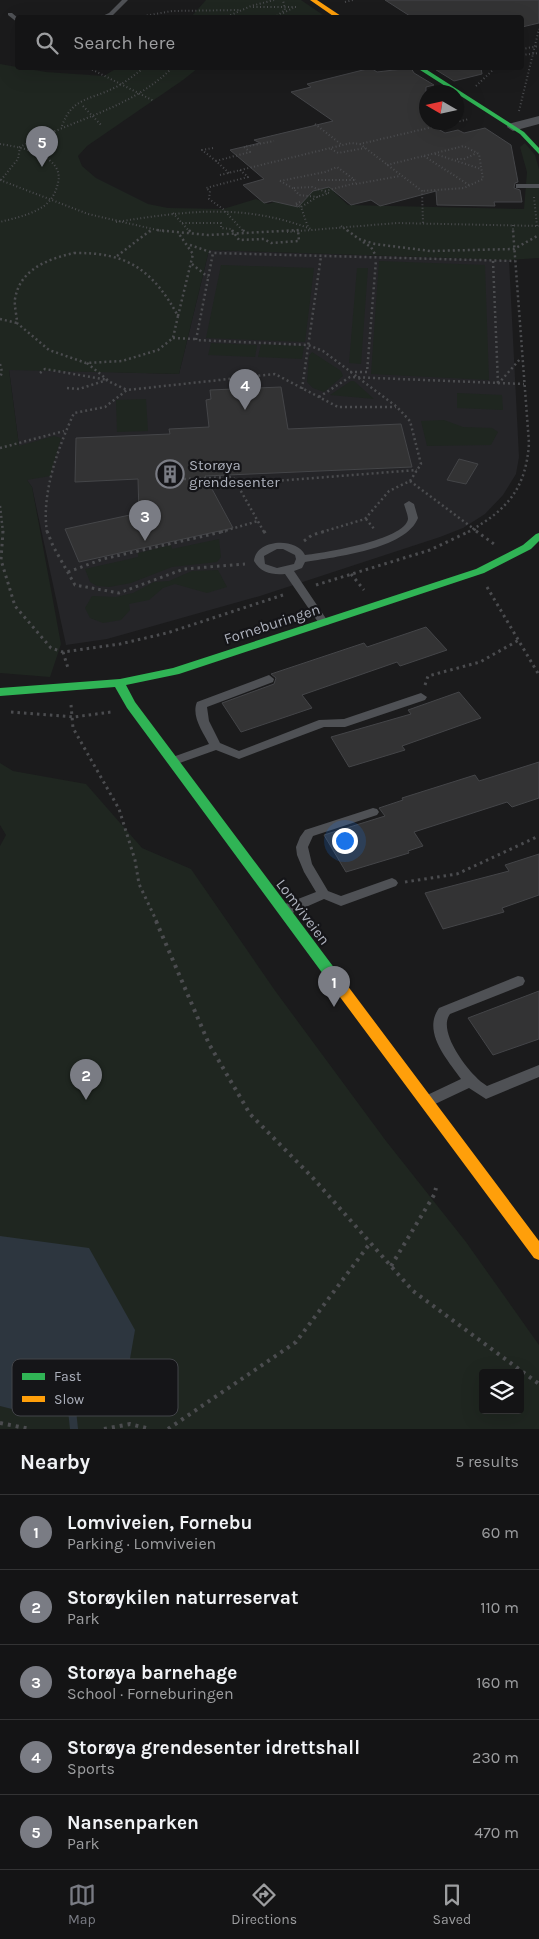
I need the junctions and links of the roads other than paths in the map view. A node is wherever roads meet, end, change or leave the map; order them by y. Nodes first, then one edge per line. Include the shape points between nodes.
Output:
1 (125, 0) edge
2 (333, 0) edge
3 (315, 2) edge
4 (10, 14) dead end
5 (108, 15) edge
6 (336, 15) edge
7 (15, 18) edge
8 (423, 70) edge
9 (539, 120) edge
10 (513, 127) junction
11 (539, 152) edge
12 (519, 186) dead end
13 (536, 186) edge
14 (410, 504) dead end
15 (539, 536) edge
16 (301, 559) junction
17 (289, 571) junction
18 (324, 623) junction
19 (269, 679) dead end
20 (120, 683) junction
21 (0, 692) edge
22 (421, 697) road end
23 (216, 746) junction
24 (174, 761) junction
25 (373, 812) dead end
26 (392, 884) road end
27 (324, 894) junction
28 (283, 911) junction
29 (518, 981) dead end
30 (539, 1071) edge
31 (470, 1081) junction
32 (427, 1102) junction
33 (539, 1253) edge

1 - 5 lane
2 - 3 street
3 - 6 street
4 - 7 lane
8 - 10 street
9 - 10 street
10 - 11 street
12 - 13 lane
14 - 16 lane via 413,518 407,529 384,541
15 - 18 street, Forneburingen via 527,547 480,571
16 - 17 lane via 298,566
16 - 17 lane via 299,553 285,546 272,546 261,552 258,563 271,572
17 - 18 lane
18 - 20 street, Forneburingen via 175,671
19 - 23 lane via 201,705 203,721
20 - 21 street, Forneburingen
20 - 24 street, Lomviveien via 131,705
22 - 23 lane via 345,723 323,723 240,755
23 - 24 lane
24 - 28 street, Lomviveien
25 - 27 lane via 309,833 302,840 300,849
26 - 27 lane via 341,901
27 - 28 lane
28 - 32 street, Lomviveien
29 - 31 lane via 444,1010 440,1017 441,1035
30 - 31 lane via 486,1094
31 - 32 lane
32 - 33 street, Lomviveien

